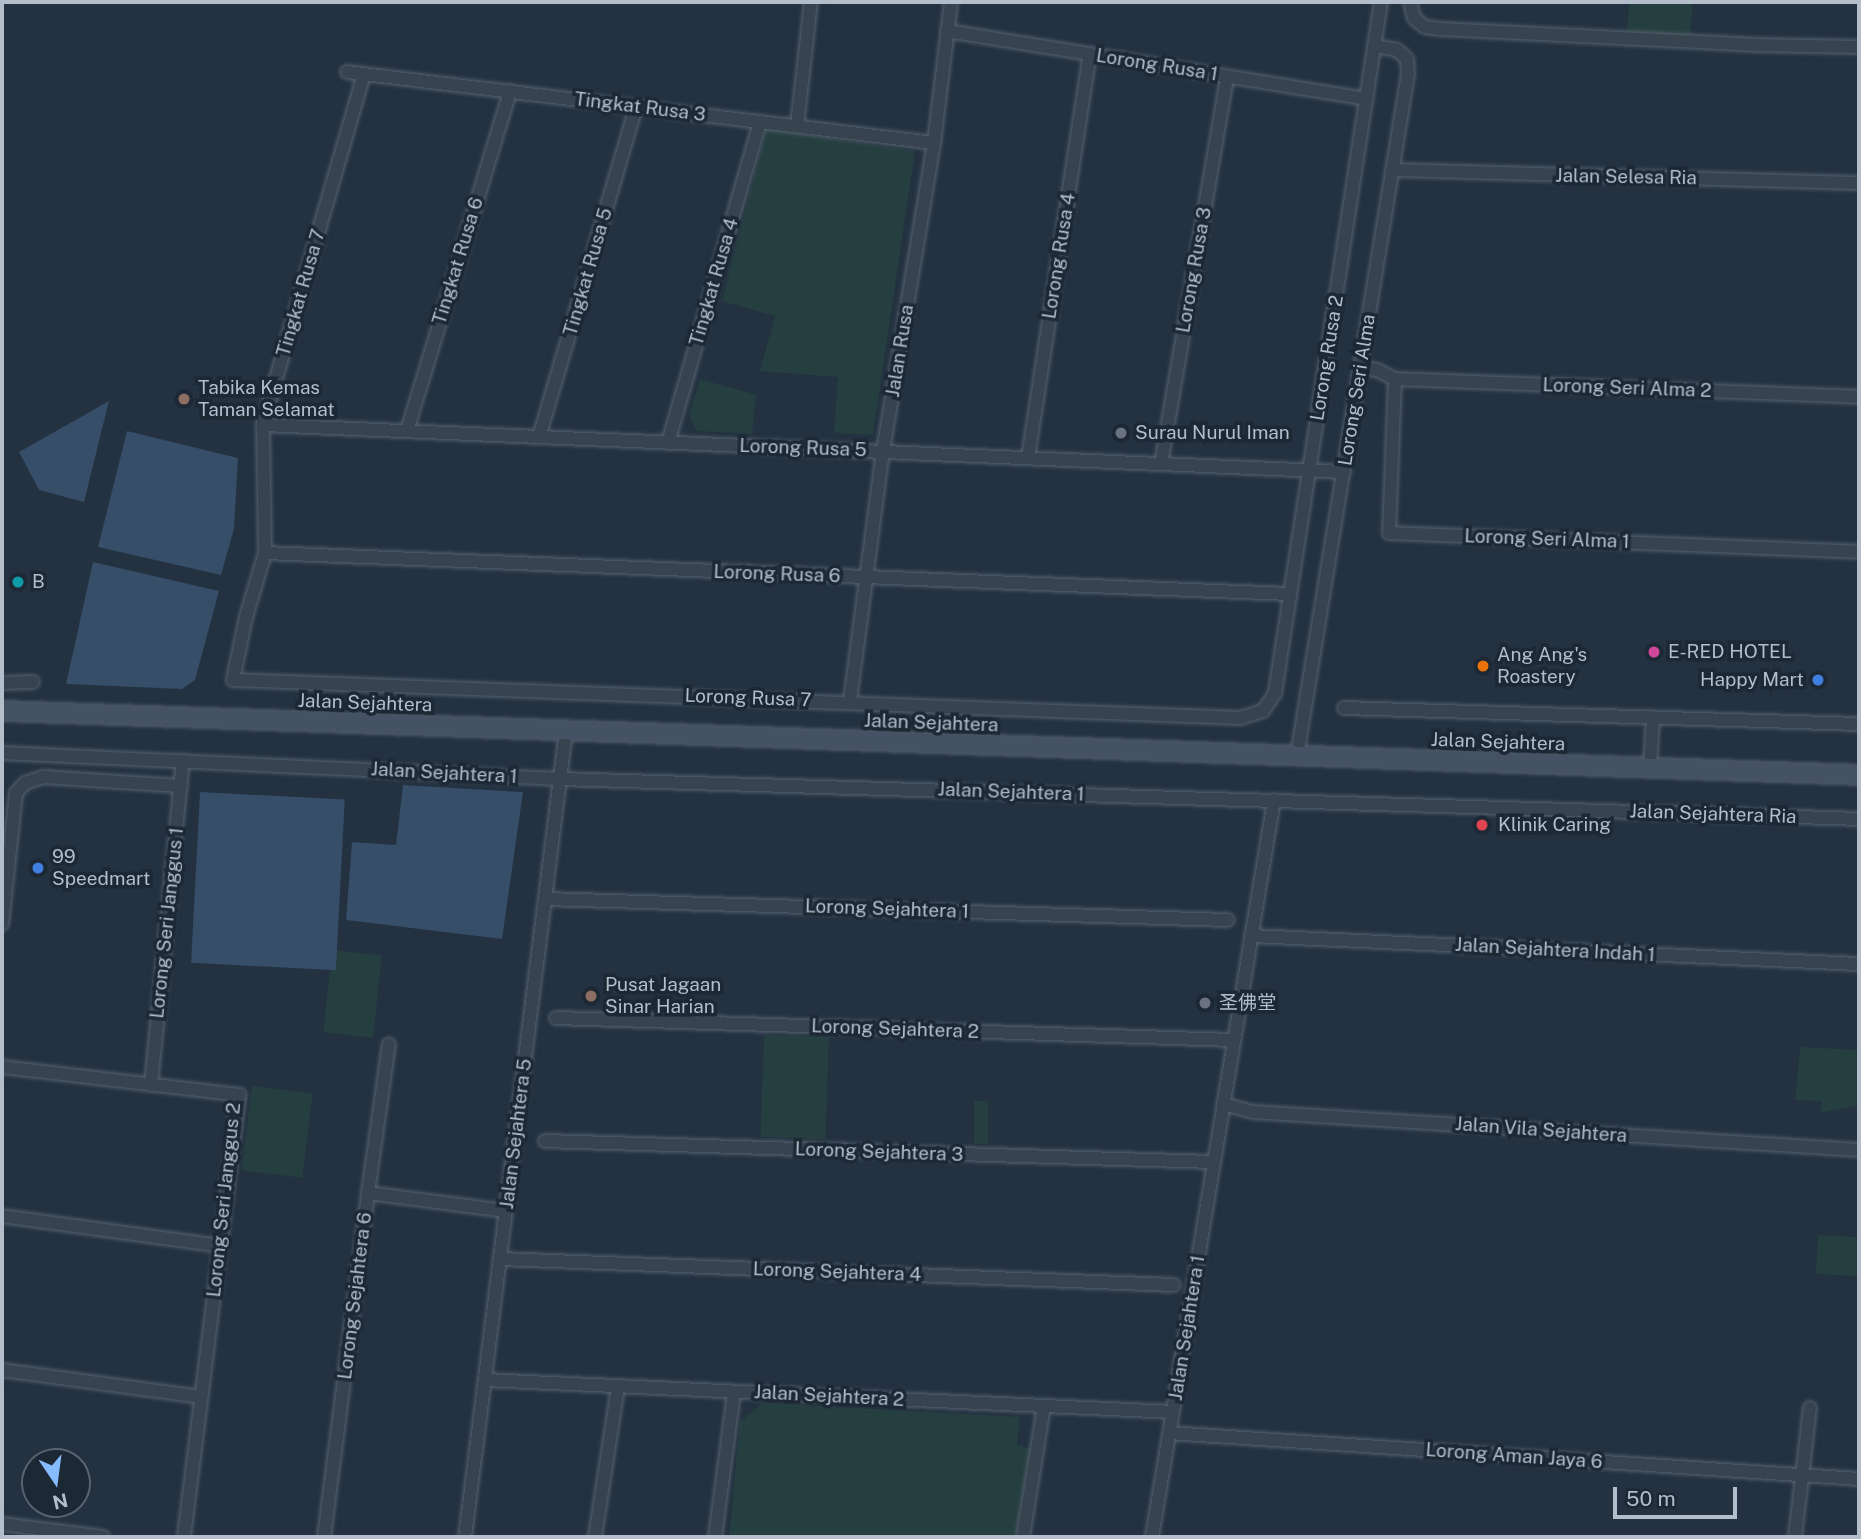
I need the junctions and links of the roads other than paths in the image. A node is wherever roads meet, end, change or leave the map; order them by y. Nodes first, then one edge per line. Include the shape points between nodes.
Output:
1 (811, 2) edge
2 (951, 2) edge
3 (1381, 2) edge
4 (1406, 2) edge
5 (947, 31) junction
6 (1375, 46) junction
7 (1859, 47) edge
8 (1090, 54) junction
9 (346, 72) dead end
10 (364, 74) junction
11 (1227, 77) junction
12 (510, 92) junction
13 (1367, 99) junction
14 (636, 107) junction
15 (760, 122) junction
16 (797, 126) junction
17 (934, 143) junction
18 (1392, 170) junction
19 (1859, 183) edge
20 (1361, 367) junction
21 (1395, 379) junction
22 (1859, 397) edge
23 (263, 425) junction
24 (407, 431) junction
25 (539, 437) junction
26 (668, 443) junction
27 (883, 451) junction
28 (1028, 458) junction
29 (1161, 464) junction
30 (1310, 471) junction
31 (1344, 472) junction
32 (1859, 552) edge
33 (265, 553) junction
34 (866, 577) junction
35 (1289, 594) junction
36 (233, 680) joint
37 (33, 682) dead end
38 (2, 683) edge
39 (850, 701) junction
40 (1344, 708) dead end
41 (2, 711) edge
42 (1263, 711) joint
43 (1653, 717) junction
44 (1859, 724) edge
45 (566, 731) junction
46 (2, 753) edge
47 (1297, 755) junction
48 (183, 761) junction
49 (1650, 768) junction
50 (1859, 775) edge
51 (560, 779) junction
52 (181, 786) junction
53 (1273, 800) junction
54 (1859, 819) edge
55 (545, 899) junction
56 (2, 910) edge
57 (1228, 920) dead end
58 (2, 924) edge
59 (1251, 936) junction
60 (1859, 964) edge
61 (556, 1018) dead end
62 (1234, 1040) junction
63 (389, 1044) dead end
64 (2, 1067) edge
65 (151, 1085) junction
66 (1223, 1104) junction
67 (545, 1141) dead end
68 (1859, 1150) edge
69 (1214, 1162) junction
70 (368, 1193) junction
71 (506, 1211) junction
72 (2, 1216) edge
73 (220, 1246) junction
74 (500, 1259) junction
75 (1173, 1285) dead end
76 (2, 1370) edge
77 (485, 1380) junction
78 (618, 1387) junction
79 (734, 1392) junction
80 (201, 1397) junction
81 (1044, 1406) junction
82 (1810, 1408) dead end
83 (1173, 1412) junction
84 (1169, 1433) junction
85 (1802, 1476) junction
86 (1859, 1479) edge
87 (2, 1524) edge
88 (103, 1537) edge
89 (184, 1537) edge
90 (324, 1537) edge
91 (465, 1537) edge
92 (595, 1537) edge
93 (715, 1537) edge
94 (1023, 1537) edge
95 (1152, 1537) edge
96 (1795, 1537) edge

1 - 16 street
2 - 5 street, Jalan Rusa
3 - 6 street, Lorong Rusa 2
4 - 7 street via 1424,27 1441,29
5 - 8 street, Lorong Rusa 1
5 - 17 street, Jalan Rusa
6 - 13 street, Lorong Rusa 2
6 - 18 street, Lorong Seri Alma via 1397,50 1407,60
8 - 11 street, Lorong Rusa 1
8 - 28 street, Lorong Rusa 4
9 - 10 street, Tingkat Rusa 3
10 - 12 street, Tingkat Rusa 3
10 - 23 street, Tingkat Rusa 7
11 - 13 street, Lorong Rusa 1
11 - 29 street, Lorong Rusa 3
12 - 14 street, Tingkat Rusa 3
12 - 24 street, Tingkat Rusa 6
13 - 30 street, Lorong Rusa 2
14 - 15 street, Tingkat Rusa 3
14 - 25 street, Tingkat Rusa 5
15 - 16 street, Tingkat Rusa 3
15 - 26 street, Tingkat Rusa 4
16 - 17 street, Tingkat Rusa 3
17 - 27 street, Jalan Rusa
18 - 19 street, Jalan Selesa Ria
18 - 20 street, Lorong Seri Alma
20 - 21 street, Lorong Seri Alma 2
20 - 31 street, Lorong Seri Alma
21 - 22 street, Lorong Seri Alma 2
21 - 32 street, Lorong Seri Alma 1 via 1389,533
23 - 24 street, Lorong Rusa 5
23 - 33 street, Tingkat Rusa 7
24 - 25 street, Lorong Rusa 5
25 - 26 street, Lorong Rusa 5
26 - 27 street, Lorong Rusa 5
27 - 28 street, Lorong Rusa 5
27 - 34 street, Jalan Rusa
28 - 29 street, Lorong Rusa 5
29 - 30 street, Lorong Rusa 5
30 - 31 street, Lorong Rusa 5
30 - 35 street, Lorong Rusa 2
31 - 47 street, Lorong Seri Alma
33 - 34 street, Lorong Rusa 6
33 - 36 street, Tingkat Rusa 7
34 - 35 street, Lorong Rusa 6
34 - 39 street, Jalan Rusa
35 - 42 street, Lorong Rusa 2 via 1275,693
36 - 39 street, Lorong Rusa 7
37 - 38 street
39 - 42 street, Lorong Rusa 7 via 1240,718
40 - 43 street
41 - 45 main road, Jalan Sejahtera
43 - 44 street
43 - 49 street
45 - 47 main road, Jalan Sejahtera
45 - 51 street, Jalan Sejahtera 5
46 - 48 street, Jalan Sejahtera 1
47 - 49 main road, Jalan Sejahtera
48 - 51 street, Jalan Sejahtera 1
48 - 52 street, Lorong Seri Janggus 1
49 - 50 main road, Jalan Sejahtera
51 - 53 street, Jalan Sejahtera 1
51 - 55 street, Jalan Sejahtera 5
52 - 56 street via 43,777 24,783 16,793
52 - 65 street, Lorong Seri Janggus 1
53 - 54 street, Jalan Sejahtera Ria
53 - 59 street, Jalan Sejahtera 1
55 - 57 street, Lorong Sejahtera 1
55 - 71 street, Jalan Sejahtera 5
56 - 58 street
59 - 60 street, Jalan Sejahtera Indah 1
59 - 62 street, Jalan Sejahtera 1
61 - 62 street, Lorong Sejahtera 2
62 - 66 street, Jalan Sejahtera 1
63 - 70 street
64 - 65 street, Lorong Seri Janggus 2
65 - 73 street, Lorong Seri Janggus 2 via 239,1095
66 - 68 street, Jalan Vila Sejahtera via 1253,1112
66 - 69 street, Jalan Sejahtera 1
67 - 69 street, Lorong Sejahtera 3
69 - 83 street, Jalan Sejahtera 1
70 - 71 street, Lorong Sejahtera 6
70 - 90 street, Lorong Sejahtera 6
71 - 74 street, Jalan Sejahtera 5
72 - 73 street
73 - 80 street, Lorong Seri Janggus 2
74 - 75 street, Lorong Sejahtera 4
74 - 77 street, Jalan Sejahtera 5
76 - 80 street
77 - 78 street, Jalan Sejahtera 2
77 - 91 street, Jalan Sejahtera 5
78 - 79 street, Jalan Sejahtera 2
78 - 92 street
79 - 81 street, Jalan Sejahtera 2
79 - 93 street
80 - 89 street, Lorong Seri Janggus 2
81 - 83 street, Jalan Sejahtera 2
81 - 94 street
82 - 85 street
83 - 84 street, Jalan Sejahtera 1
84 - 85 street, Lorong Aman Jaya 6
84 - 95 street, Jalan Sejahtera 1
85 - 86 street, Lorong Aman Jaya 6
85 - 96 street
87 - 88 street

